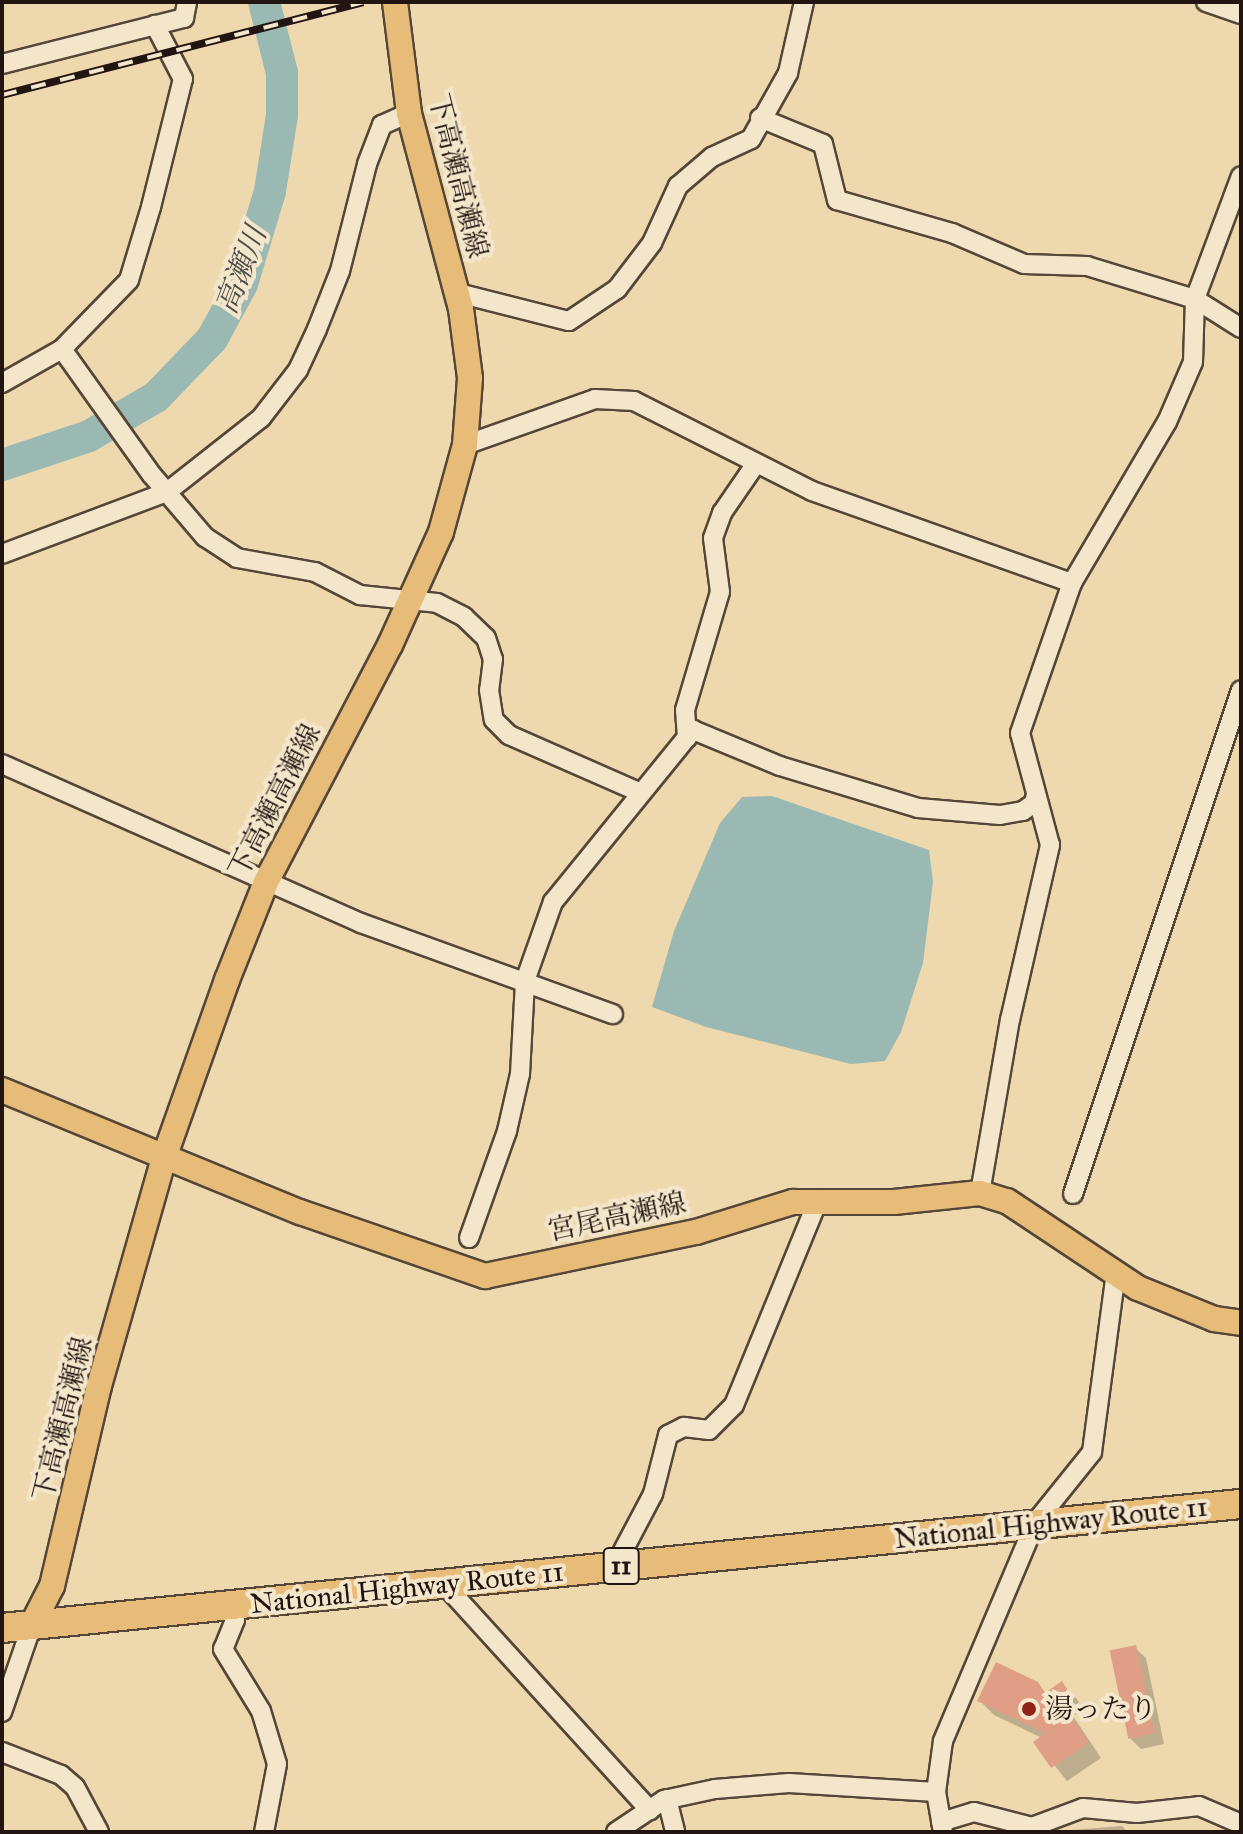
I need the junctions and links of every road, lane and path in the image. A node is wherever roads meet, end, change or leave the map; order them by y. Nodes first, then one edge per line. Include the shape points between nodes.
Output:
1 (187, 2) edge
2 (395, 2) edge
3 (804, 2) edge
4 (1206, 2) edge
5 (1241, 14) edge
6 (155, 25) junction
7 (2, 64) edge
8 (409, 113) junction
9 (760, 118) junction
10 (1241, 176) edge
11 (458, 293) junction
12 (1195, 299) junction
13 (1241, 328) edge
14 (64, 353) junction
15 (2, 383) edge
16 (465, 445) junction
17 (755, 465) junction
18 (167, 492) junction
19 (2, 554) edge
20 (1072, 583) junction
21 (410, 600) junction
22 (1241, 690) edge
23 (687, 738) junction
24 (2, 764) edge
25 (641, 793) junction
26 (1036, 794) junction
27 (266, 882) junction
28 (525, 981) junction
29 (613, 1014) dead end
30 (2, 1090) edge
31 (164, 1158) junction
32 (980, 1193) junction
33 (1073, 1194) dead end
34 (818, 1200) junction
35 (469, 1238) dead end
36 (1116, 1271) junction
37 (1241, 1323) edge
38 (1241, 1504) edge
39 (1035, 1523) junction
40 (615, 1566) junction
41 (444, 1584) junction
42 (233, 1605) junction
43 (32, 1625) junction
44 (2, 1628) edge
45 (2, 1712) edge
46 (2, 1752) edge
47 (936, 1792) junction
48 (667, 1799) junction
49 (650, 1810) junction
50 (1241, 1824) edge
51 (942, 1827) edge
52 (99, 1832) edge
53 (264, 1832) edge
54 (616, 1832) edge
55 (675, 1832) edge

1 - 6 street via 184,18
2 - 8 main road, 下高瀬高瀬線
3 - 9 street via 788,73
4 - 5 street
6 - 7 street
6 - 14 street via 183,79 151,207 129,280
8 - 11 main road, 下高瀬高瀬線
8 - 18 street via 382,125 340,271 298,370 261,418
9 - 11 street via 751,139 712,157 678,186 652,243 617,289 569,321
9 - 12 street via 823,144 837,200 952,233 1024,264 1087,266
10 - 12 street
11 - 16 main road, 下高瀬高瀬線 via 470,378
12 - 13 street
12 - 20 street via 1193,362 1167,422
14 - 15 street
14 - 18 street
16 - 17 street via 595,399 634,401
16 - 21 main road, 下高瀬高瀬線 via 441,532
17 - 20 street
17 - 23 street via 722,513 713,538 720,592 685,710
18 - 19 street
18 - 21 street via 205,537 237,558 315,572 360,595
20 - 26 street via 1020,733
21 - 25 street via 450,610 486,638 493,659 489,690 494,720 509,735
21 - 27 main road, 下高瀬高瀬線
22 - 33 street
23 - 25 street
23 - 26 street via 693,730 780,766 950,813 1023,811
24 - 27 street via 87,797
25 - 28 street via 553,902
26 - 32 street via 1050,845 1010,1020
27 - 28 street via 361,923
27 - 31 main road, 下高瀬高瀬線
28 - 29 street
28 - 35 street via 520,1074 507,1131
30 - 31 main road, 宮尾高瀬線
31 - 34 main road, 宮尾高瀬線 via 485,1276 696,1232 774,1207
31 - 43 main road, 下高瀬高瀬線 via 99,1386 52,1586
32 - 34 main road, 宮尾高瀬線 via 894,1202
32 - 36 main road, 宮尾高瀬線 via 1007,1201
34 - 40 street via 734,1405 709,1430 684,1427 668,1435 653,1494
36 - 37 main road, 宮尾高瀬線 via 1138,1288 1175,1304
36 - 39 street via 1092,1452
38 - 39 highway, National Highway Route 11 / 11
39 - 40 highway, National Highway Route 11 / 11
39 - 47 street via 943,1741
40 - 41 highway, National Highway Route 11 / 11
41 - 42 highway, National Highway Route 11 / 11
41 - 49 street
42 - 43 highway, National Highway Route 11 / 11
42 - 53 street via 235,1620 223,1649 261,1711 277,1764
43 - 44 highway, National Highway Route 11 / 11
43 - 45 street
46 - 52 street via 61,1775 75,1787
47 - 48 street via 789,1783
47 - 51 street
48 - 49 street
48 - 55 street
49 - 54 street
50 - 51 street via 1199,1806 1137,1813 1083,1808 1032,1827 974,1812

